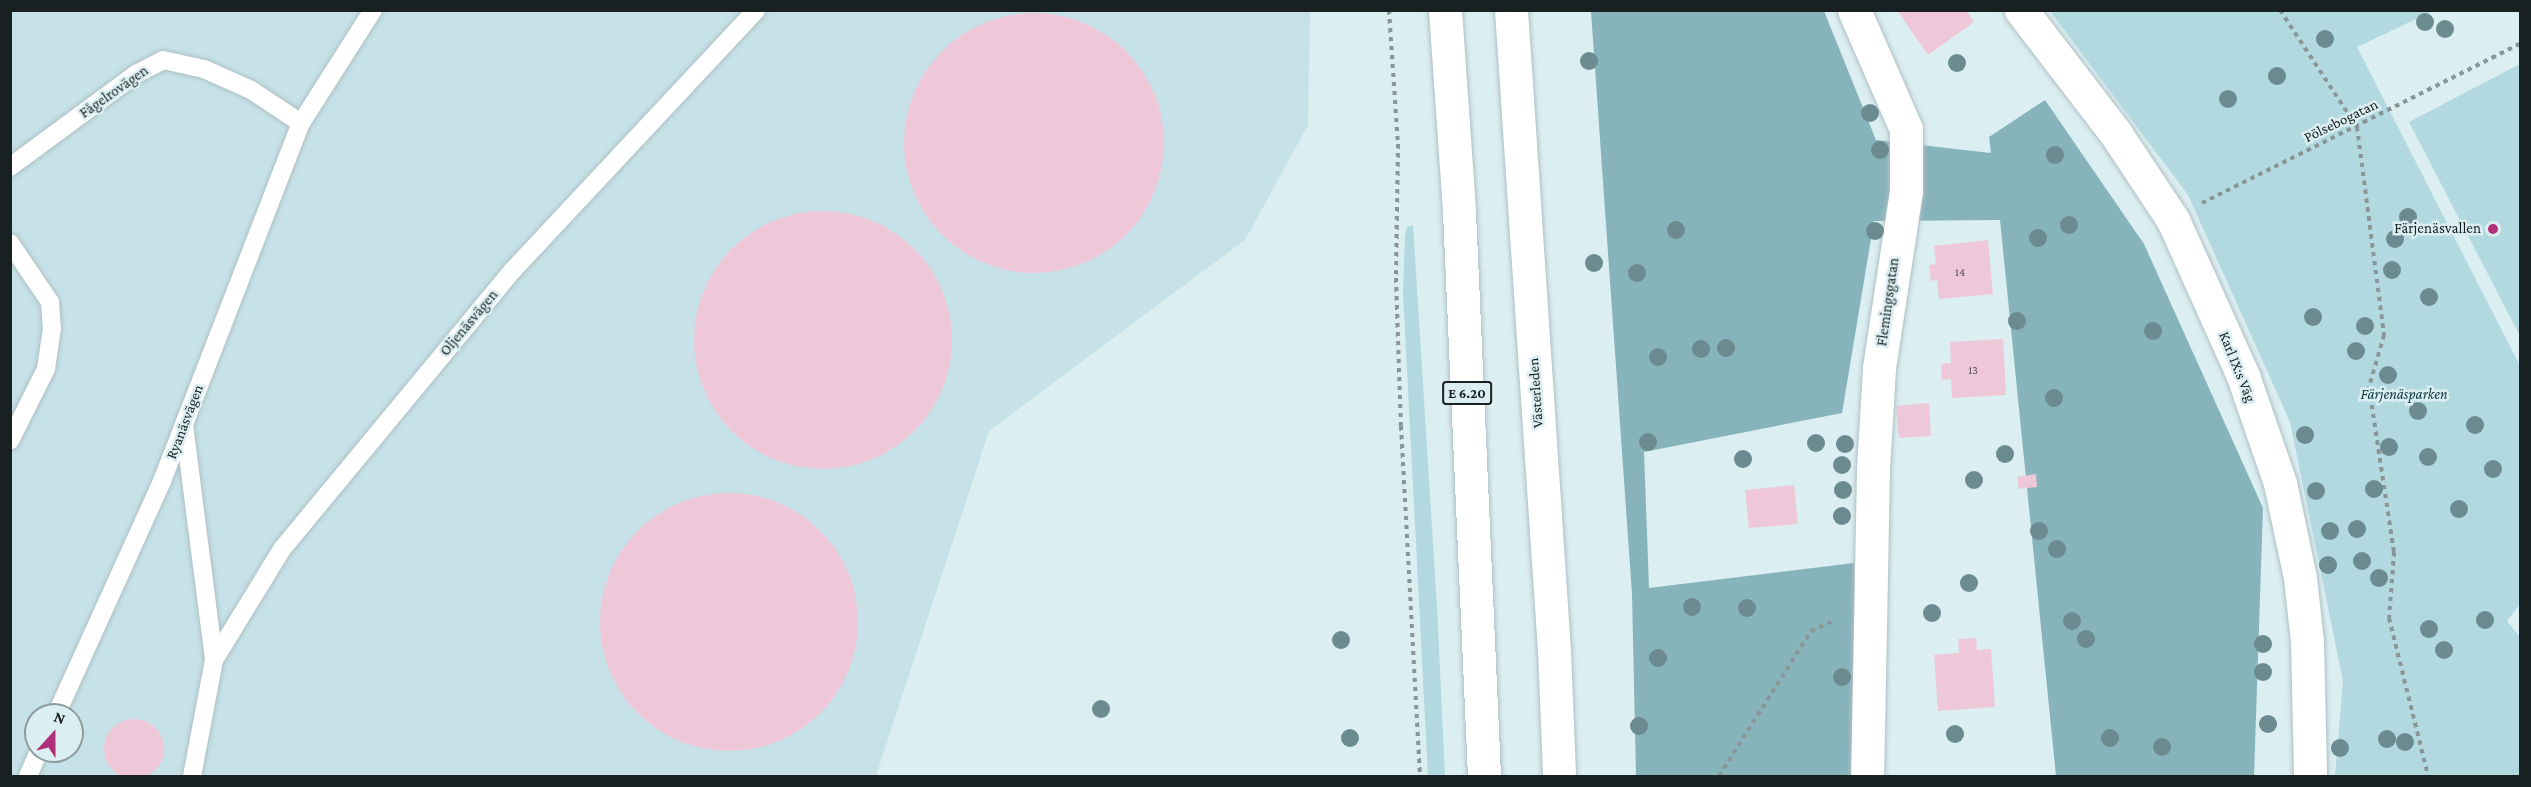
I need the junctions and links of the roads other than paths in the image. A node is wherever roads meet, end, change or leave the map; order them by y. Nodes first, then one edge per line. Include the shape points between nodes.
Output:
1 (373, 10) edge
2 (756, 10) edge
3 (1444, 10) edge
4 (1511, 10) edge
5 (1854, 10) edge
6 (2021, 10) edge
7 (301, 123) junction
8 (10, 167) edge
9 (10, 243) edge
10 (184, 424) junction
11 (10, 441) edge
12 (214, 660) junction
13 (61, 703) edge
14 (34, 763) edge
15 (28, 777) edge
16 (192, 777) edge
17 (1484, 777) edge
18 (1558, 777) edge
19 (1867, 777) edge
20 (2310, 777) edge

1 - 7 lane
2 - 12 lane, Oljenäsvägen via 513,270 282,549
3 - 17 main road, E 6.20 via 1459,212
4 - 18 main road, Västerleden via 1554,650
5 - 19 main road, Flemingsgatan via 1906,129 1906,191 1879,368 1867,606
6 - 20 main road, Karl IX:s Väg via 2116,134 2173,220 2242,376 2280,483 2300,578 2307,640
7 - 8 lane, Fågelrovägen via 251,90 213,73 163,60 136,74
7 - 10 lane, Ryanäsvägen
9 - 11 lane via 50,302 51,328 46,369
10 - 12 lane, Oljenäsvägen
10 - 13 lane, Ryanäsvägen
12 - 16 lane, Oljenäsvägen
14 - 15 lane

